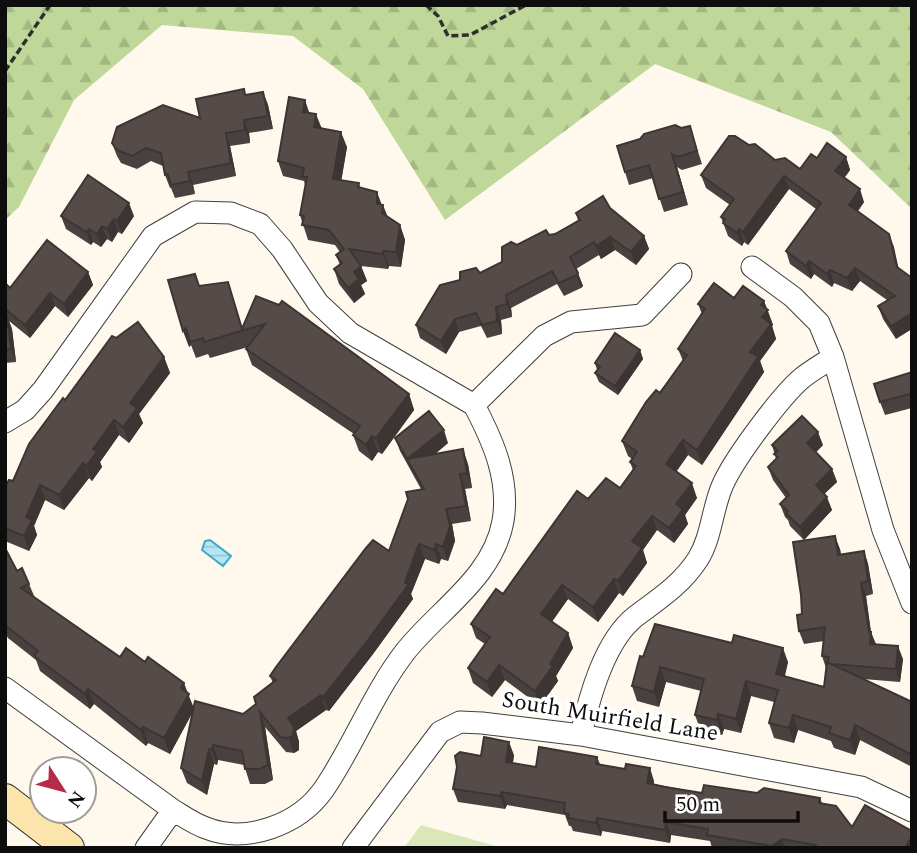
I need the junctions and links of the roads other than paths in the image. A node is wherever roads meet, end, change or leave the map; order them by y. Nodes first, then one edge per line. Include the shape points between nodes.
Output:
1 (752, 267) dead end
2 (681, 274) dead end
3 (833, 357) junction
4 (474, 405) junction
5 (5, 422) edge
6 (912, 603) edge
7 (5, 688) edge
8 (581, 735) junction
9 (5, 799) edge
10 (173, 810) junction
11 (912, 811) edge
12 (69, 848) edge
13 (146, 848) edge
14 (353, 848) edge

1 - 3 street via 819,323
2 - 4 street via 642,315 570,322 544,336
3 - 6 street via 883,530
3 - 8 street via 802,378 737,458 720,489 700,556 686,576 634,618 616,642 592,688
4 - 5 street via 334,320 260,224 230,213 195,212 153,236 43,390 25,410
4 - 10 street via 493,441 504,481 503,523 487,561 464,592 390,672 323,791 303,810 257,833 207,829
7 - 10 street
8 - 11 street, South Muirfield Lane via 861,787
8 - 14 street, South Muirfield Lane via 460,722 440,732
9 - 12 main road
10 - 13 street

